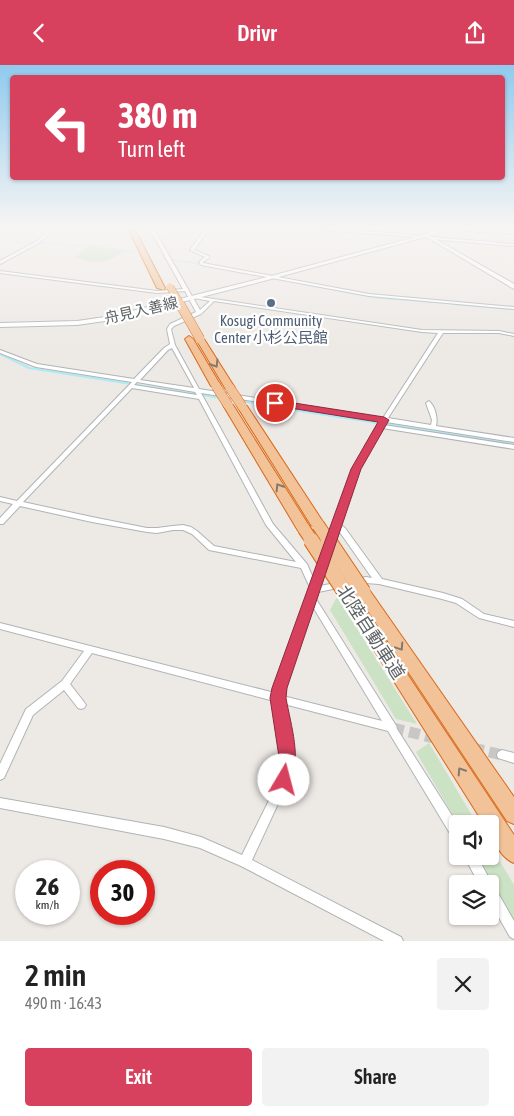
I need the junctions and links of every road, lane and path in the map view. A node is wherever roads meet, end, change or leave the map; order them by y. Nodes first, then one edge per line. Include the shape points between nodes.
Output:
1 (153, 267) edge
2 (156, 267) edge
3 (174, 267) edge
4 (218, 267) edge
5 (311, 267) edge
6 (479, 267) edge
7 (0, 272) edge
8 (273, 277) junction
9 (165, 287) junction
10 (514, 287) edge
11 (187, 290) junction
12 (194, 298) junction
13 (213, 300) junction
14 (514, 308) edge
15 (199, 313) junction
16 (0, 325) edge
17 (441, 332) junction
18 (514, 335) edge
19 (173, 345) junction
20 (0, 351) edge
21 (133, 383) junction
22 (198, 394) junction
23 (429, 403) dead end
24 (383, 423) junction
25 (433, 427) junction
26 (514, 440) edge
27 (514, 447) edge
28 (0, 499) edge
29 (18, 503) junction
30 (0, 522) edge
31 (336, 525) junction
32 (311, 527) junction
33 (304, 566) junction
34 (379, 581) junction
35 (355, 594) junction
36 (314, 595) junction
37 (514, 624) edge
38 (0, 626) edge
39 (90, 649) junction
40 (65, 684) junction
41 (278, 698) junction
42 (81, 705) dead end
43 (393, 728) junction
44 (502, 755) tunnel mouth
45 (514, 758) edge
46 (483, 769) junction
47 (0, 775) edge
48 (0, 803) edge
49 (514, 809) edge
50 (487, 812) junction
51 (514, 814) edge
52 (449, 821) edge
53 (514, 853) edge
54 (514, 859) edge
55 (245, 862) junction
56 (499, 906) edge
57 (514, 933) edge
58 (397, 941) edge

1 - 9 highway, 北陸自動車道
2 - 9 highway, 北陸自動車道
3 - 11 street
4 - 8 street
5 - 8 main road, 舟見入善線
6 - 10 main road
7 - 11 street via 157,292
8 - 12 main road, 舟見入善線
8 - 14 street via 369,295
9 -> 32 highway, 北陸自動車道, bridge via 242,406
32 -> 9 highway, 北陸自動車道, bridge via 216,386
11 - 12 street
12 - 13 street
12 - 15 street
12 - 16 main road, 舟見入善線 via 98,320
13 - 15 street
13 - 17 street
15 - 19 street via 172,325 169,329
17 - 18 street
17 - 24 street
19 - 21 street
19 - 22 street
20 - 21 street via 36,365
21 - 22 street
21 - 29 street
22 - 24 street
22 - 33 street via 270,525
23 - 25 street via 435,420
24 - 25 street
24 - 27 street
24 - 31 street via 356,469
25 - 26 street
28 - 29 street
29 - 30 street
29 - 33 street via 150,531 177,527 188,529 212,548
31 - 34 street
31 - 36 street
32 - 35 highway, 北陸自動車道, bridge
33 - 36 street
34 - 36 street via 366,580
34 - 37 street via 459,601 482,616
35 -> 46 highway, 北陸自動車道
50 -> 35 highway, 北陸自動車道
36 - 41 street
36 - 43 street
38 - 39 street
39 - 40 street
39 - 41 street
40 - 42 street
40 - 47 street via 29,712
41 - 43 street
41 - 55 street via 288,757 284,780
43 - 52 street
44 - 45 street
46 - 49 highway
46 - 51 highway, 北陸自動車道
48 - 55 street via 164,833 200,843
50 - 53 highway, 北陸自動車道
50 - 54 highway
55 - 58 street
56 - 57 street

